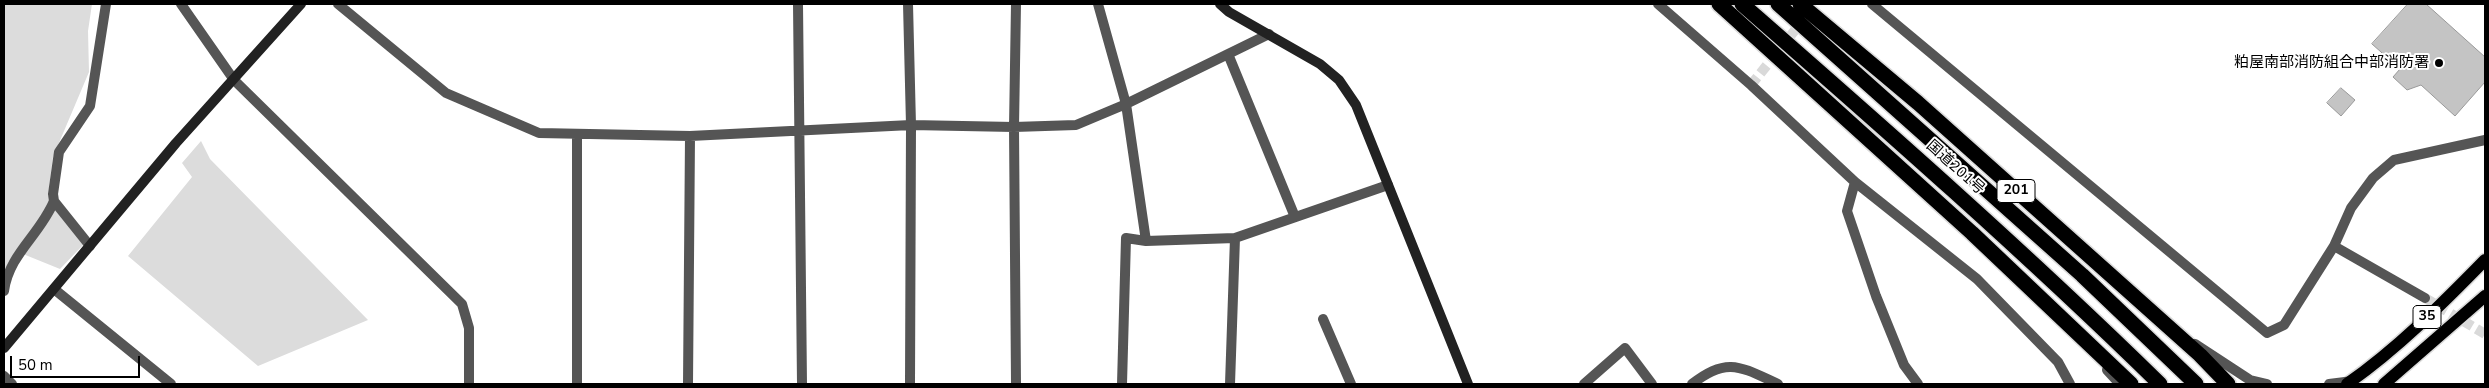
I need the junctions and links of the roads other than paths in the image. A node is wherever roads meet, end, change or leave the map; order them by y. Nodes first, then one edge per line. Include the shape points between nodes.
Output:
1 (106, 4) edge
2 (181, 4) edge
3 (301, 4) edge
4 (338, 4) edge
5 (798, 4) edge
6 (908, 4) edge
7 (1016, 4) edge
8 (1098, 4) edge
9 (1220, 4) edge
10 (1658, 4) edge
11 (1719, 4) edge
12 (1742, 4) edge
13 (1778, 4) edge
14 (1800, 4) edge
15 (1872, 4) edge
16 (1269, 34) junction
17 (1228, 54) junction
18 (234, 80) junction
19 (1126, 104) junction
20 (911, 125) junction
21 (1014, 127) junction
22 (801, 131) junction
23 (578, 134) junction
24 (690, 136) junction
25 (2485, 140) edge
26 (1855, 182) junction
27 (1388, 185) junction
28 (54, 201) junction
29 (1296, 217) junction
30 (1235, 238) junction
31 (1146, 240) junction
32 (90, 246) junction
33 (2334, 246) junction
34 (2485, 260) edge
35 (2026, 284) junction
36 (54, 289) junction
37 (4, 291) edge
38 (2485, 296) edge
39 (2425, 298) tunnel mouth
40 (1323, 319) dead end
41 (2163, 322) junction
42 (4, 348) edge
43 (4, 376) edge
44 (2350, 382) edge
45 (12, 384) edge
46 (171, 384) edge
47 (469, 384) edge
48 (577, 384) edge
49 (688, 384) edge
50 (802, 384) edge
51 (910, 384) edge
52 (1016, 384) edge
53 (1122, 384) edge
54 (1230, 384) edge
55 (1351, 384) edge
56 (1468, 384) edge
57 (1584, 384) edge
58 (1652, 384) edge
59 (1692, 384) edge
60 (1778, 384) edge
61 (1918, 384) edge
62 (2070, 384) edge
63 (2120, 384) edge
64 (2131, 384) edge
65 (2160, 384) edge
66 (2196, 384) edge
67 (2228, 384) edge
68 (2266, 384) edge
69 (2329, 384) edge
70 (2384, 384) edge

1 - 28 street via 90,106 59,152
2 - 18 street
3 - 18 street
4 - 23 street via 446,93 539,134
5 - 22 street
6 - 20 street
7 - 21 street
8 - 19 street
9 - 16 street
10 - 26 street via 1752,85
11 - 35 highway
12 - 65 highway, 国道201号 / 201 via 2060,286
13 - 66 highway, 国道201号 / 201 via 2082,275
14 - 41 highway, 201 via 1918,103
15 - 33 street via 2267,333 2284,325
16 - 17 street
16 - 27 street via 1320,64 1339,80 1356,105
17 - 19 street
17 - 29 street
18 - 32 street via 176,143
18 - 47 street via 462,304 469,328
19 - 21 street via 1076,125
19 - 31 street
20 - 21 street
20 - 22 street
20 - 51 street
21 - 52 street
22 - 24 street
22 - 50 street
23 - 24 street
23 - 48 street
24 - 49 street
25 - 33 street via 2394,160 2373,178 2351,208
26 - 61 street via 1847,211 1904,365
26 - 62 street via 1977,279 2058,362
27 - 29 street
27 - 56 street
28 - 32 street
28 - 37 street via 46,219 12,263
29 - 30 street
30 - 31 street
30 - 54 street
31 - 53 street via 1126,238
32 - 36 street
33 - 39 street
34 - 44 main road, 35 via 2366,372
35 - 63 street
35 - 64 highway
36 - 42 street
36 - 46 street
38 - 70 main road, 35
40 - 55 street
41 - 67 highway, 201
41 - 68 street via 2250,380
43 - 45 street
44 - 69 street
57 - 58 street via 1625,348
59 - 60 street via 1709,370 1727,365

